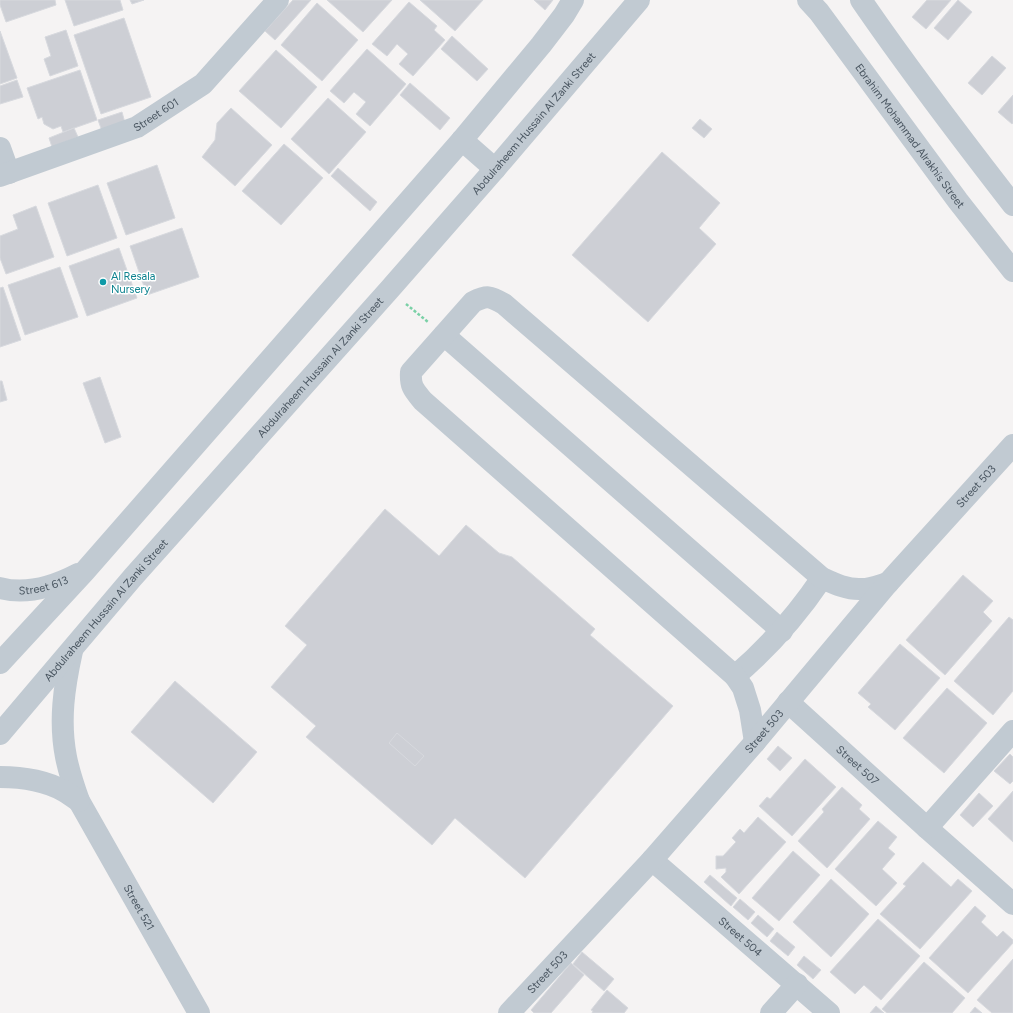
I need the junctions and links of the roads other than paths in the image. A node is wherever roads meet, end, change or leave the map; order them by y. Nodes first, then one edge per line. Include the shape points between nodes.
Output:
1 (278, 0) edge
2 (573, 0) edge
3 (639, 0) edge
4 (808, 0) edge
5 (861, 0) edge
6 (462, 140) junction
7 (0, 148) edge
8 (495, 169) junction
9 (4, 175) edge
10 (1013, 205) edge
11 (1013, 271) edge
12 (444, 335) junction
13 (1013, 445) edge
14 (85, 571) junction
15 (822, 578) junction
16 (888, 583) junction
17 (0, 588) edge
18 (782, 631) junction
19 (73, 648) junction
20 (0, 663) edge
21 (735, 676) junction
22 (788, 702) junction
23 (1013, 731) edge
24 (0, 734) edge
25 (755, 742) junction
26 (0, 777) edge
27 (79, 801) junction
28 (927, 828) junction
29 (652, 860) junction
30 (1013, 904) edge
31 (797, 984) junction
32 (199, 1013) edge
33 (508, 1013) edge
34 (772, 1013) edge
35 (829, 1013) edge

1 - 9 street, Street 601 via 203,84 137,128
2 - 6 street via 541,45
3 - 8 street, Abdulraheem Hussain Al Zanki Street
4 - 11 street, Ebrahim Mohammad Alrakhis Street
5 - 10 street
6 - 8 street
6 - 14 street
7 - 9 street
8 - 19 street, Abdulraheem Hussain Al Zanki Street via 132,577
12 - 15 street via 473,302 492,297 504,304
12 - 18 street
12 - 21 street via 411,372 410,382 415,392
13 - 16 street, Street 503
14 - 17 street, Street 613 via 36,589 19,591
14 - 20 street
15 - 16 street via 847,588 863,589
15 - 18 street
16 - 22 street, Street 503
18 - 21 street
19 - 24 street, Abdulraheem Hussain Al Zanki Street
19 - 27 street, Street 521 via 67,672 62,715 66,758
21 - 25 street via 743,688 750,710
22 - 25 street, Street 503
22 - 28 street, Street 507
23 - 28 street
25 - 29 street, Street 503
26 - 27 street, Street 521 via 17,777 49,784
27 - 32 street, Street 521
28 - 30 street, Street 507
29 - 31 street, Street 504
29 - 33 street, Street 503
31 - 34 street
31 - 35 street, Street 504

